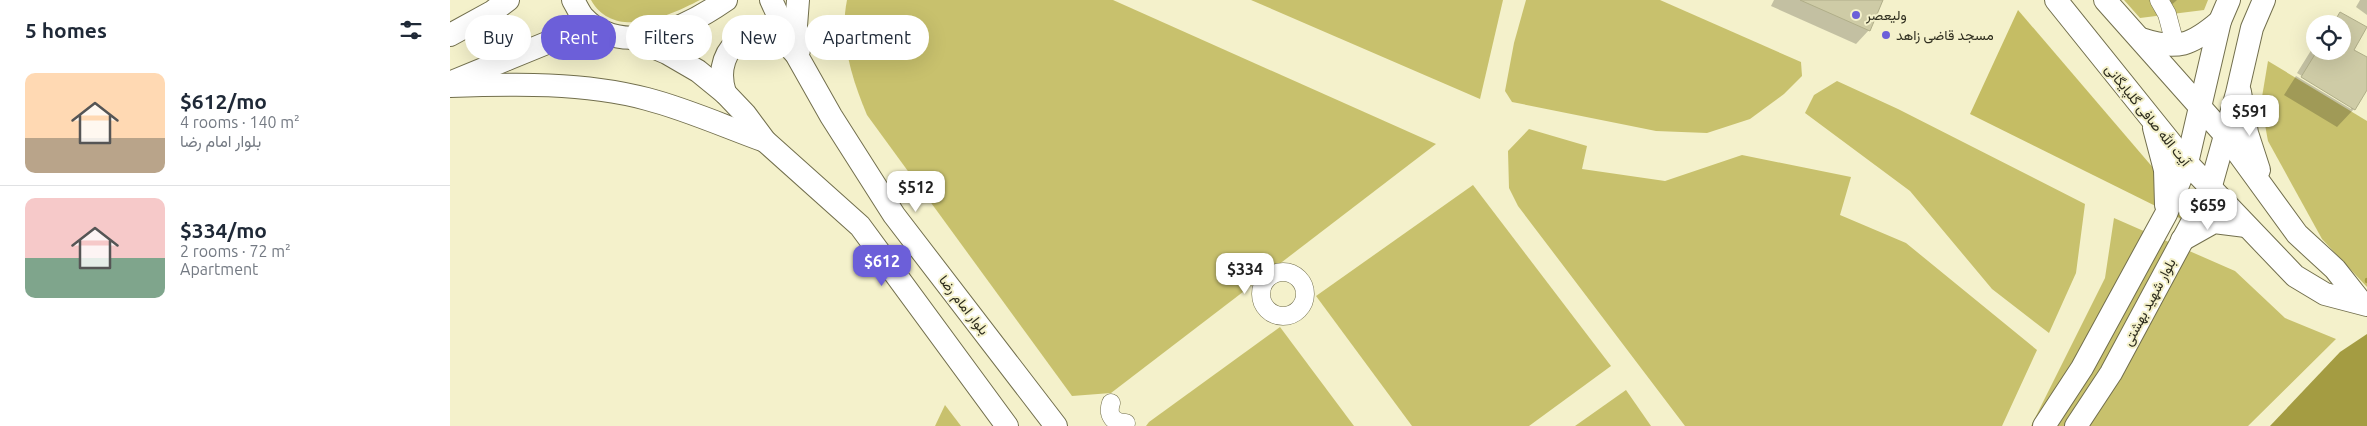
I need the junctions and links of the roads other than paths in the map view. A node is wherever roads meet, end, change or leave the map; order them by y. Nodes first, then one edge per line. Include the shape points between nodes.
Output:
1 (573, 0) edge
2 (726, 0) edge
3 (771, 0) edge
4 (798, 0) edge
5 (2056, 0) edge
6 (2105, 0) edge
7 (2159, 0) edge
8 (2229, 0) edge
9 (2264, 0) edge
10 (497, 7) edge
11 (582, 15) edge
12 (701, 15) edge
13 (2220, 22) junction
14 (450, 35) edge
15 (2141, 39) junction
16 (2175, 44) junction
17 (799, 59) junction
18 (507, 60) edge
19 (678, 60) edge
20 (450, 82) edge
21 (450, 86) edge
22 (2239, 86) junction
23 (725, 93) junction
24 (2201, 107) junction
25 (2152, 122) junction
26 (2225, 135) junction
27 (764, 141) junction
28 (2187, 163) junction
29 (2264, 186) junction
30 (2210, 189) junction
31 (2166, 214) junction
32 (2246, 226) junction
33 (2182, 240) junction
34 (2364, 304) edge
35 (1111, 403) dead end
36 (1126, 423) dead end
37 (1007, 426) edge
38 (1056, 426) edge
39 (2044, 426) edge
40 (2076, 426) edge

1 - 11 main road
2 - 12 main road
3 - 17 main road, بلوار امام رضا
4 - 17 main road
5 - 25 main road, آیت الله صافی گلپایگانی
6 - 15 main road, آیت الله صافی گلپایگانی
7 - 16 street via 2167,14
8 - 13 main road, بلوار شهید بهشتی
9 - 22 main road, بلوار شهید بهشتی via 2252,28
10 - 14 main road
13 - 16 main road via 2189,43
13 - 24 main road, بلوار شهید بهشتی
15 - 16 main road via 2161,46
15 - 24 main road, آیت الله صافی گلپایگانی
17 - 23 main road via 778,38 766,34 742,39 724,57 721,81
17 - 38 main road, بلوار امام رضا via 894,215
18 - 20 main road
19 - 23 main road
21 - 27 main road via 542,85 600,89 647,99
22 - 26 main road, بلوار شهید بهشتی
22 - 29 main road via 2248,133
23 - 27 main road
24 - 26 main road, آیت الله صافی گلپایگانی
24 - 28 main road, بلوار شهید بهشتی
25 - 28 main road, آیت الله صافی گلپایگانی
25 - 31 main road via 2165,170
26 - 29 main road, آیت الله صافی گلپایگانی
26 - 30 main road, بلوار شهید بهشتی
27 - 37 main road via 860,226
28 - 30 main road, آیت الله صافی گلپایگانی
28 - 31 main road, بلوار شهید بهشتی
29 - 34 main road, آیت الله صافی گلپایگانی via 2297,234 2336,269
30 - 32 main road, آیت الله صافی گلپایگانی
30 - 33 main road, بلوار شهید بهشتی
31 - 39 main road, بلوار شهید بهشتی via 2082,368
32 - 33 main road via 2214,222
32 - 34 main road, آیت الله صافی گلپایگانی via 2295,276 2325,294
33 - 40 main road, بلوار شهید بهشتی via 2111,373
35 - 36 street via 1108,410 1111,418 1118,423

